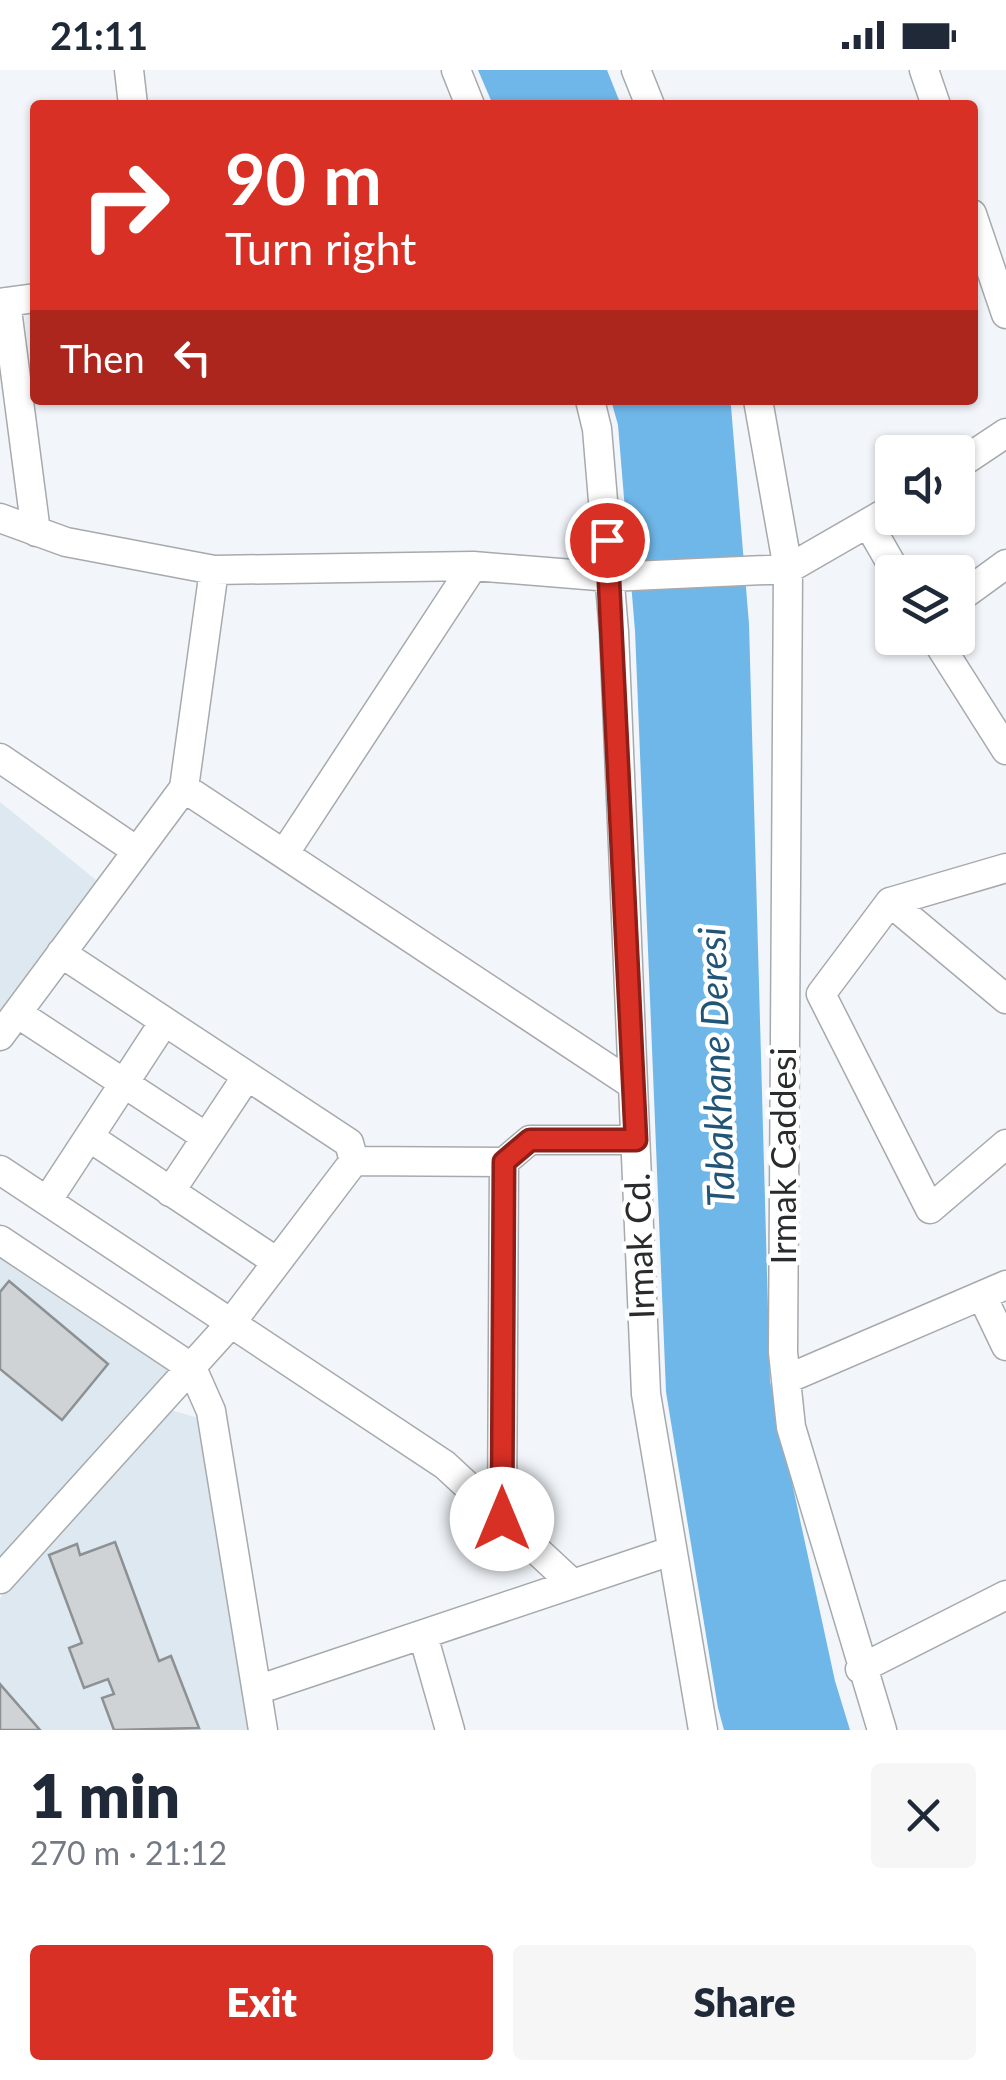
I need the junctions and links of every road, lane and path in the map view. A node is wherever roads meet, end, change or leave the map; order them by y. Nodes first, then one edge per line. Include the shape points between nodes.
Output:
1 (129, 70) edge
2 (456, 70) edge
3 (636, 70) edge
4 (924, 70) edge
5 (132, 100) edge
6 (468, 100) edge
7 (648, 100) edge
8 (934, 100) edge
9 (978, 232) edge
10 (30, 299) edge
11 (3, 303) edge
12 (1006, 314) edge
13 (591, 405) edge
14 (759, 405) edge
15 (1006, 433) edge
16 (975, 454) edge
17 (0, 518) edge
18 (875, 520) edge
19 (868, 525) junction
20 (36, 532) junction
21 (886, 555) edge
22 (1006, 564) edge
23 (473, 566) junction
24 (214, 570) junction
25 (777, 570) junction
26 (618, 577) junction
27 (975, 587) edge
28 (946, 655) edge
29 (1006, 750) edge
30 (0, 758) edge
31 (184, 788) junction
32 (137, 852) junction
33 (284, 854) junction
34 (1006, 868) edge
35 (890, 902) junction
36 (61, 954) junction
37 (1006, 999) edge
38 (18, 1013) junction
39 (164, 1022) junction
40 (0, 1036) edge
41 (246, 1076) junction
42 (124, 1083) junction
43 (633, 1086) junction
44 (88, 1138) junction
45 (206, 1138) junction
46 (636, 1140) junction
47 (1006, 1144) edge
48 (354, 1160) junction
49 (504, 1162) junction
50 (0, 1170) edge
51 (170, 1192) junction
52 (47, 1201) junction
53 (0, 1240) edge
54 (277, 1262) junction
55 (995, 1292) edge
56 (231, 1323) junction
57 (1006, 1346) edge
58 (192, 1368) junction
59 (786, 1379) junction
60 (502, 1519) junction
61 (671, 1551) junction
62 (0, 1579) edge
63 (573, 1584) junction
64 (1006, 1595) edge
65 (423, 1634) junction
66 (860, 1669) junction
67 (260, 1690) junction
68 (263, 1730) edge
69 (450, 1730) edge
70 (703, 1730) edge
71 (882, 1730) edge

1 - 5 street
2 - 6 street
3 - 7 street
4 - 8 street
9 - 12 street
10 - 11 street
11 - 20 street
13 - 26 street, Irmak Cd.
14 - 25 street
15 - 16 street
17 - 20 street
18 - 19 street
19 - 21 street
19 - 25 street
20 - 24 street
22 - 27 street
23 - 24 street
23 - 26 street
23 - 33 street
24 - 31 street
25 - 26 street
25 - 59 street, Irmak Caddesi
26 - 43 street, Irmak Cd.
28 - 29 street
30 - 32 street
31 - 32 street
31 - 33 street
32 - 36 street
33 - 43 street
34 - 35 street
35 - 37 street
35 - 47 street via 821,994 930,1208
36 - 38 street
36 - 39 street
38 - 40 street
38 - 42 street
39 - 41 street
39 - 42 street
41 - 45 street
41 - 48 street via 349,1143
42 - 44 street
42 - 45 street
43 - 46 street, Irmak Cd.
44 - 51 street
44 - 52 street
45 - 51 street
46 - 49 street via 530,1140
46 - 61 street, Irmak Cd. via 646,1394
48 - 49 street
48 - 54 street
49 - 60 street
50 - 52 street
51 - 54 street
52 - 56 street
53 - 58 street
54 - 56 street
55 - 57 street
55 - 59 street
56 - 58 street
56 - 60 street via 445,1465
58 - 62 street
58 - 67 street via 211,1411
59 - 66 street, Irmak Caddesi via 792,1427
60 - 63 street
61 - 63 street
61 - 70 street, Irmak Cd.
63 - 65 street
64 - 66 street
65 - 67 street
65 - 69 street
66 - 71 street, Irmak Caddesi
67 - 68 street

